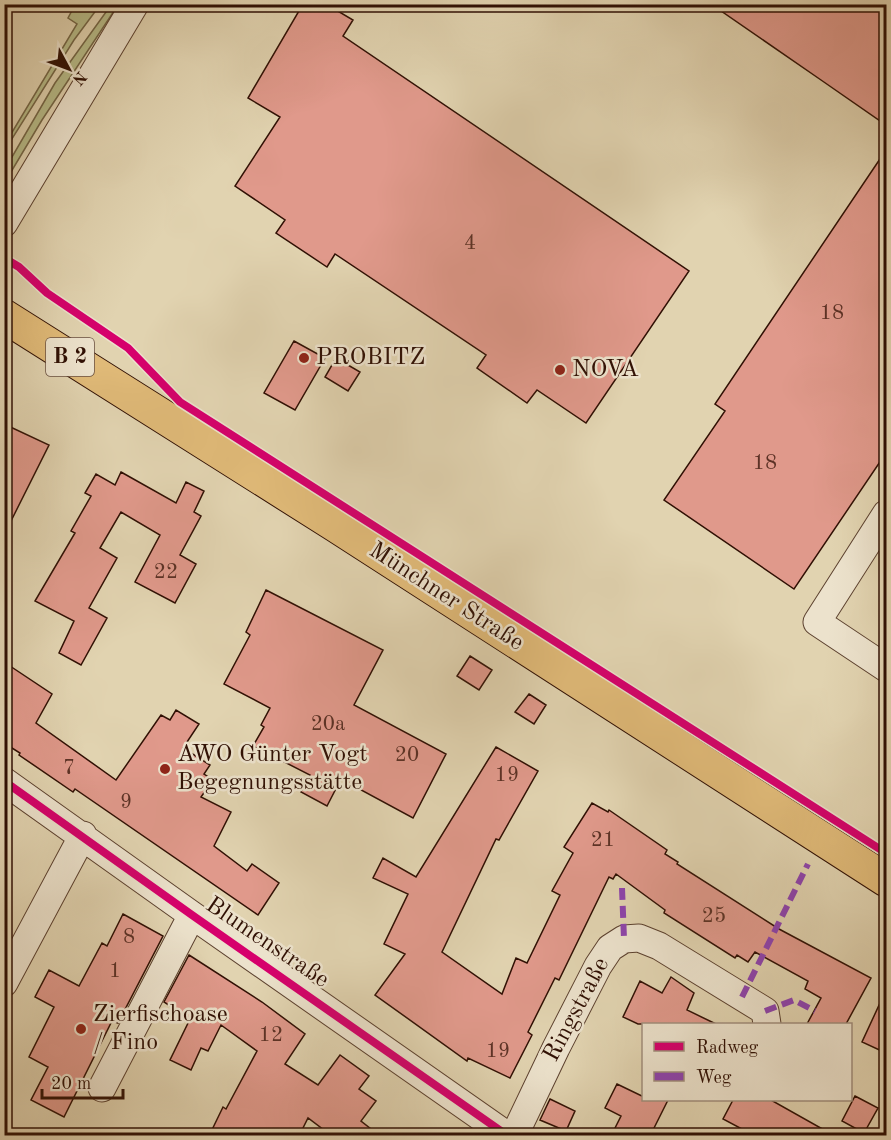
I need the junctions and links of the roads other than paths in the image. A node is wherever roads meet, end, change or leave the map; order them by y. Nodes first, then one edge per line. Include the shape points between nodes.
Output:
1 (135, 4) edge
2 (4, 223) edge
3 (4, 316) edge
4 (886, 514) edge
5 (886, 668) edge
6 (4, 781) edge
7 (82, 835) junction
8 (886, 880) edge
9 (192, 915) junction
10 (4, 983) edge
11 (766, 1018) edge
12 (102, 1088) dead end
13 (508, 1136) edge
14 (514, 1136) edge

1 - 2 street
3 - 8 main road, Münchner Straße / B 2
4 - 5 street via 817,622
6 - 7 street, Blumenstraße
7 - 9 street, Blumenstraße
7 - 10 street
9 - 12 street
9 - 13 street, Blumenstraße
11 - 14 street, Ringstraße via 659,946 639,938 624,939 609,948 598,966

